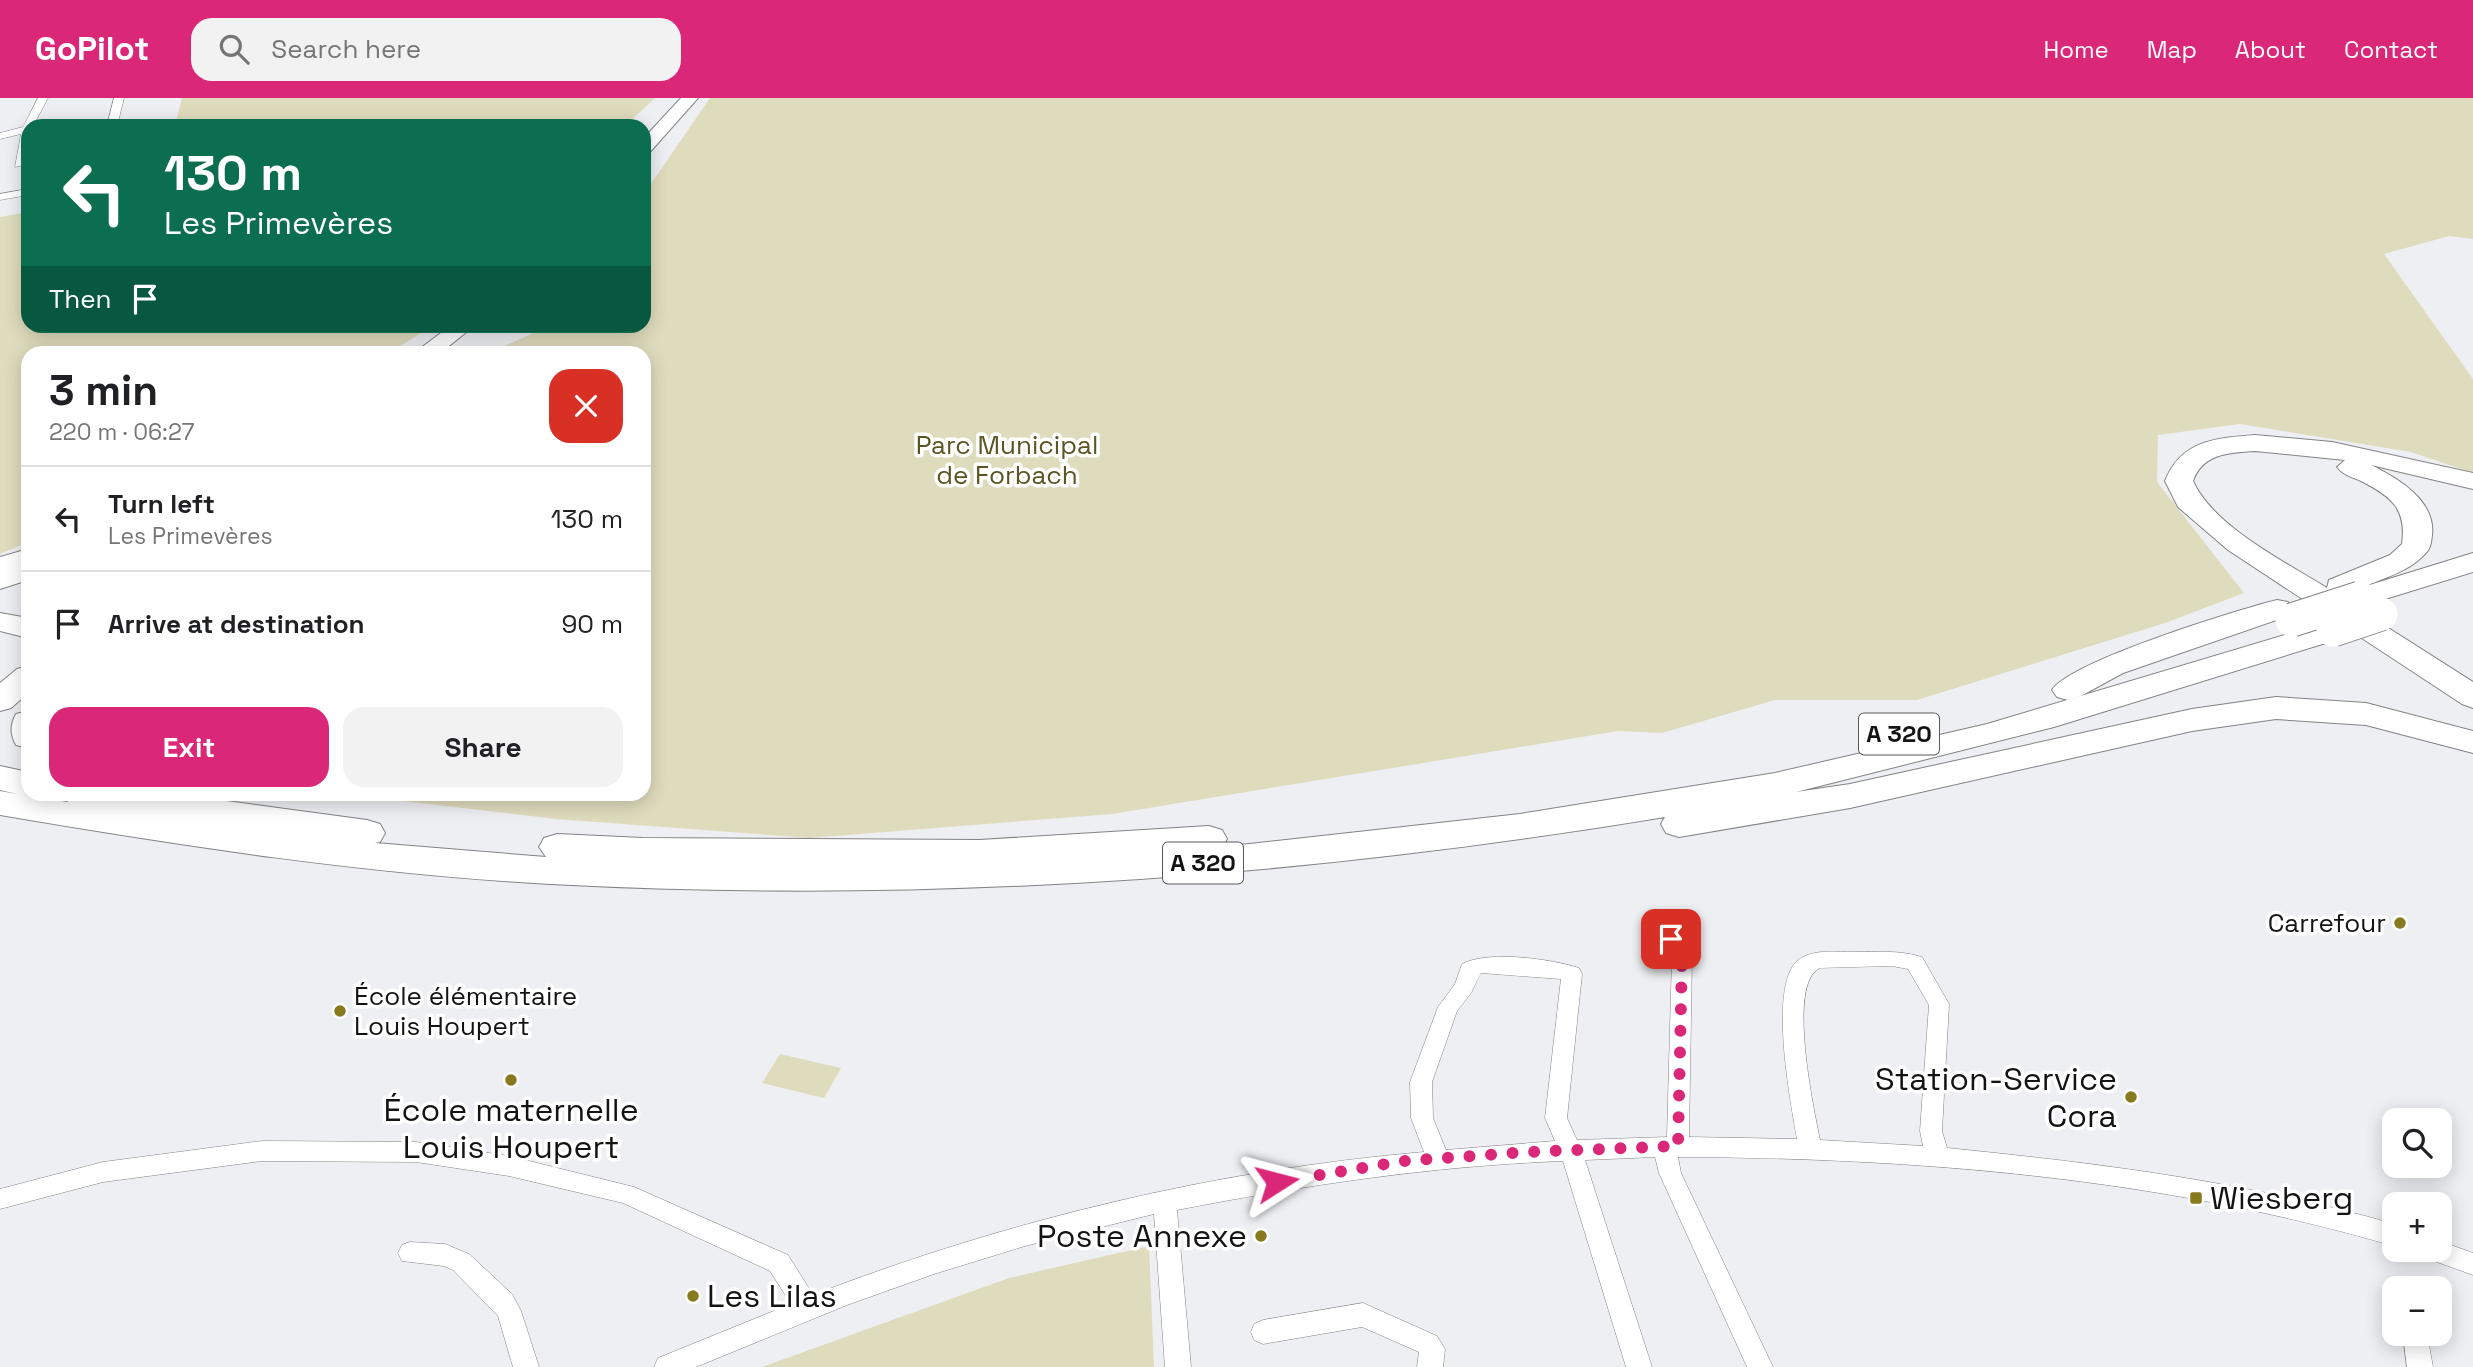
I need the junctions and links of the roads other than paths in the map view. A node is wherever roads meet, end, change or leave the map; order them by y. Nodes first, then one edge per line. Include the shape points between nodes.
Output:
1 (43, 98) edge
2 (119, 98) edge
3 (672, 98) edge
4 (690, 98) edge
5 (32, 119) edge
6 (114, 119) edge
7 (650, 119) edge
8 (21, 129) edge
9 (0, 136) edge
10 (651, 140) edge
11 (21, 157) edge
12 (19, 165) dead end
13 (21, 193) edge
14 (0, 197) edge
15 (453, 333) edge
16 (471, 333) edge
17 (435, 346) edge
18 (454, 346) edge
19 (2253, 444) junction
20 (2473, 481) edge
21 (21, 560) edge
22 (2473, 562) edge
23 (0, 566) edge
24 (21, 574) edge
25 (21, 582) edge
26 (2473, 582) edge
27 (0, 584) edge
28 (21, 595) edge
29 (2361, 599) junction
30 (0, 601) edge
31 (2296, 621) junction
32 (0, 622) edge
33 (21, 626) edge
34 (21, 682) edge
35 (2473, 697) edge
36 (0, 700) edge
37 (2473, 742) edge
38 (0, 778) edge
39 (21, 782) edge
40 (128, 801) edge
41 (185, 801) edge
42 (0, 803) edge
43 (312, 828) junction
44 (1248, 860) junction
45 (1671, 939) dead end
46 (1671, 1146) junction
47 (1810, 1148) junction
48 (1572, 1150) junction
49 (1937, 1155) junction
50 (1438, 1158) junction
51 (0, 1199) edge
52 (1165, 1201) junction
53 (2382, 1232) edge
54 (410, 1253) dead end
55 (2452, 1256) edge
56 (2473, 1264) edge
57 (807, 1308) junction
58 (1263, 1332) dead end
59 (2417, 1346) edge
60 (526, 1367) edge
61 (667, 1367) edge
62 (1178, 1367) edge
63 (1430, 1367) edge
64 (1639, 1367) edge
65 (1760, 1367) edge
66 (2420, 1367) edge

1 - 5 street
2 - 6 street
3 - 7 highway
4 - 10 highway
8 - 9 street
11 - 12 street
13 - 14 street
15 - 17 highway
16 - 18 highway
19 - 20 highway via 2298,445
19 - 29 highway via 2333,459 2389,485 2406,502 2418,523 2416,547
19 - 35 highway via 2216,446 2195,455 2184,466 2179,481 2188,501 2238,544
21 - 23 highway
22 - 29 highway, A 320
24 - 27 highway
25 - 27 highway
26 - 29 highway, A 320
28 - 30 highway
29 - 31 highway, A 320, bridge
29 - 31 highway
31 - 43 highway, A 320 via 2068,690 1855,746 1609,793 1356,826 979,853 643,851 488,844
31 - 44 highway, A 320 via 2061,715 1873,764 1622,814
32 - 33 highway
34 - 36 highway
37 - 44 highway via 2366,714 2276,708 2192,720 1850,796 1741,815 1400,859
38 - 39 highway
40 - 43 highway, A 320
41 - 43 highway
42 - 44 highway, A 320 via 298,851 629,875 975,877
45 - 46 street via 1682,956
46 - 47 street
46 - 48 street
46 - 65 street via 1670,1173
47 - 49 street
47 - 49 street via 1792,1011 1802,968 1816,960 1896,959 1915,963 1939,1004 1931,1131
48 - 50 street
48 - 50 street via 1556,1118 1572,974 1478,965 1469,970 1464,987 1448,1007 1420,1082 1422,1118
48 - 64 street
49 - 53 street via 2190,1186
50 - 52 street
51 - 57 street via 103,1172 262,1151 416,1152 509,1166 626,1194 779,1263
52 - 57 street via 1020,1236
52 - 62 street
54 - 60 street via 445,1255 461,1262 503,1302
55 - 56 street
57 - 61 street
58 - 63 street via 1363,1315 1428,1344 1432,1349
59 - 66 street

